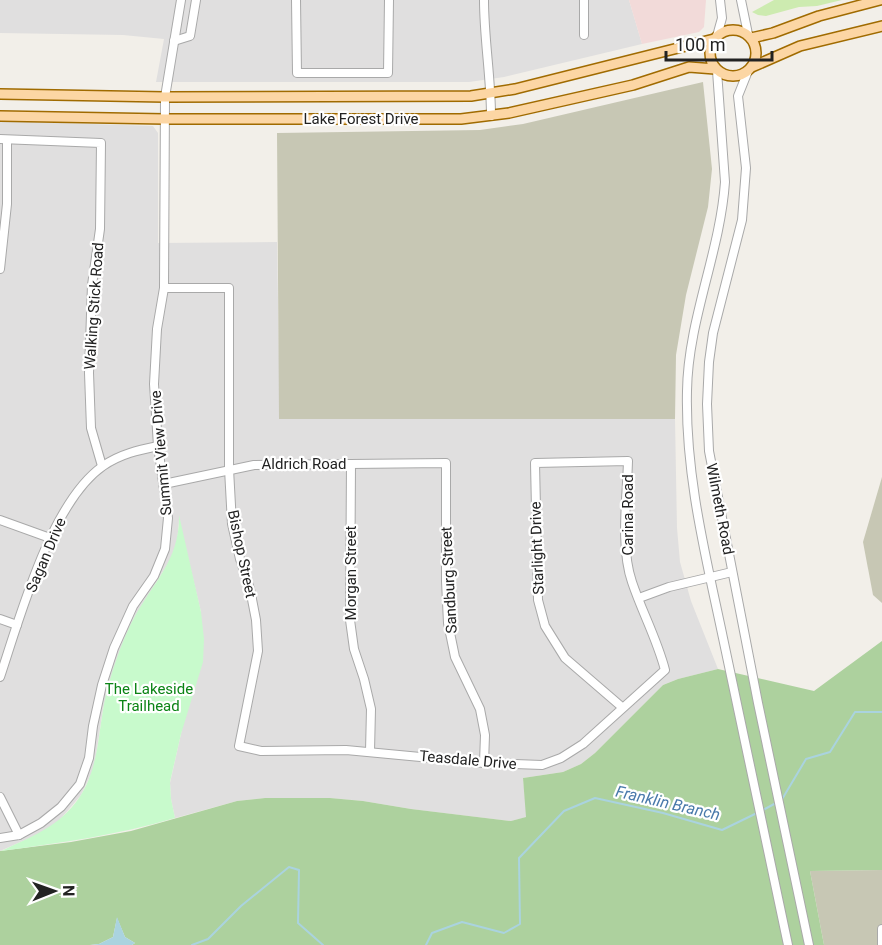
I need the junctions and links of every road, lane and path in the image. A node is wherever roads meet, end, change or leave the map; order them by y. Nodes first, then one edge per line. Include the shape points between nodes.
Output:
1 (181, 0) edge
2 (196, 0) edge
3 (296, 0) edge
4 (389, 0) edge
5 (484, 0) edge
6 (584, 0) edge
7 (720, 0) edge
8 (741, 0) edge
9 (880, 0) edge
10 (882, 27) edge
11 (584, 35) dead end
12 (749, 36) junction
13 (715, 38) junction
14 (174, 41) junction
15 (750, 69) junction
16 (716, 70) junction
17 (491, 93) junction
18 (0, 94) edge
19 (165, 97) junction
20 (0, 116) edge
21 (491, 116) junction
22 (165, 119) junction
23 (4, 140) edge
24 (0, 269) edge
25 (164, 288) junction
26 (158, 446) junction
27 (446, 463) joint
28 (535, 463) joint
29 (351, 464) junction
30 (102, 466) junction
31 (229, 469) junction
32 (164, 484) junction
33 (0, 520) edge
34 (50, 538) junction
35 (732, 572) junction
36 (710, 577) junction
37 (639, 598) junction
38 (0, 619) edge
39 (17, 625) junction
40 (665, 670) joint
41 (0, 677) edge
42 (623, 708) junction
43 (239, 746) joint
44 (370, 751) junction
45 (484, 763) junction
46 (0, 797) edge
47 (19, 835) junction
48 (0, 838) edge
49 (882, 929) edge
50 (788, 945) edge
51 (809, 945) edge
52 (882, 945) edge

1 - 14 street, Summit View Drive
2 - 14 street via 190,36
3 - 4 street via 297,73 388,73
5 - 17 street
6 - 11 street
7 - 13 street via 722,18
8 - 12 street
9 - 12 main road via 773,33
10 - 15 main road via 800,46
12 - 13 main road via 731,30
12 - 15 main road via 756,52
13 - 16 main road via 709,54
13 - 17 main road, Lake Forest Drive
14 - 19 street, Summit View Drive
15 - 16 main road via 734,76
15 - 35 street, Wilmeth Road via 738,96 746,168 742,220 713,333 707,386 709,451
16 - 21 main road, Lake Forest Drive via 682,68 633,85
16 - 36 street, Wilmeth Road via 724,195 693,330 687,390 688,456
17 - 19 main road, Lake Forest Drive via 444,97
17 - 21 street
18 - 19 main road, Lake Forest Drive
19 - 22 street, Summit View Drive
20 - 22 main road, Lake Forest Drive
21 - 22 main road, Lake Forest Drive
22 - 25 street, Summit View Drive
23 - 24 street via 7,204
23 - 30 street, Walking Stick Road via 101,143 100,229 92,285 89,393 91,428
25 - 26 street, Summit View Drive via 154,384
25 - 31 street, Bishop Street via 229,288
26 - 30 street, Sagan Drive via 129,453
26 - 32 street, Summit View Drive
27 - 29 street, Aldrich Road
27 - 45 street, Sandburg Street via 448,623 455,657 480,709 485,735
28 - 37 street, Carina Road via 628,461 627,551
28 - 42 street, Starlight Drive via 538,600 546,626 565,658
29 - 31 street, Aldrich Road
29 - 44 street, Morgan Street via 350,620 371,709
30 - 34 street, Sagan Drive via 76,493
31 - 32 street, Aldrich Road
31 - 43 street, Bishop Street via 232,524 250,589 258,651
32 - 47 street, Summit View Drive via 168,518 165,549 114,648 99,695 89,758 80,784 61,807
33 - 34 street
34 - 39 street, Sagan Drive
35 - 36 street
35 - 51 street, Wilmeth Road
36 - 37 street
36 - 50 street, Wilmeth Road
37 - 40 street, Carina Road
38 - 39 street
39 - 41 street, Sagan Drive
40 - 42 street, Teasdale Drive
42 - 45 street, Teasdale Drive via 561,758 542,765
43 - 44 street, Teasdale Drive via 261,751
44 - 45 street, Teasdale Drive
46 - 47 street
47 - 48 street, Summit View Drive
49 - 52 street

